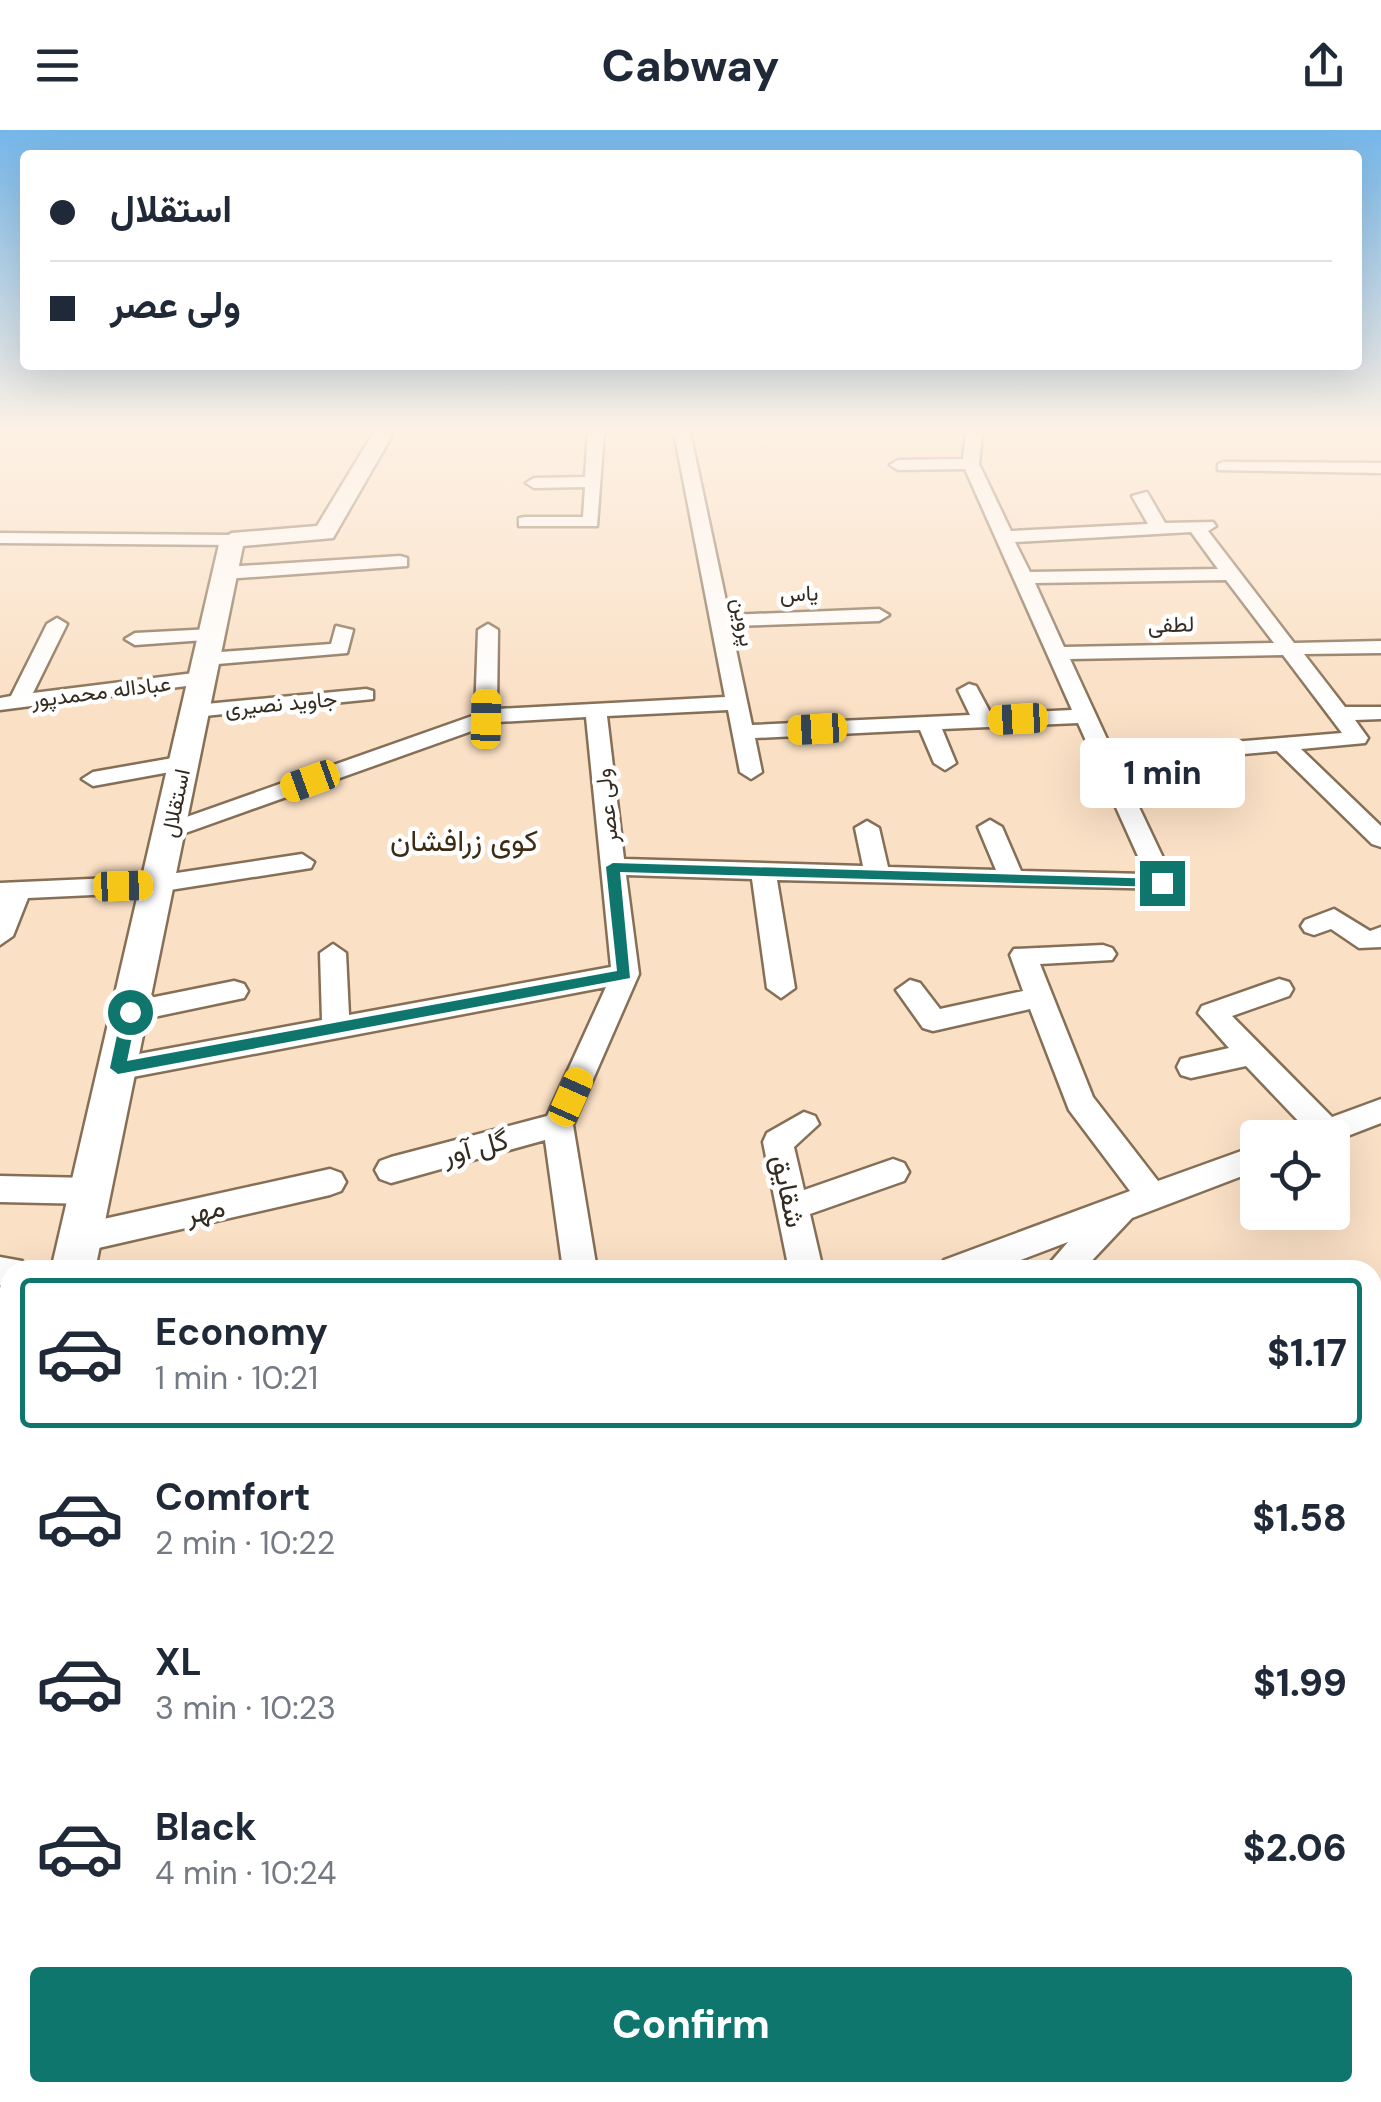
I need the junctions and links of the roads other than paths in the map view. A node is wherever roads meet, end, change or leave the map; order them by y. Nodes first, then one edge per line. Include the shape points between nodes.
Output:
1 (330, 524) edge
2 (701, 524) edge
3 (999, 524) edge
4 (1158, 524) edge
5 (1160, 527) junction
6 (1004, 536) junction
7 (0, 538) edge
8 (229, 556) junction
9 (400, 562) dead end
10 (1232, 574) junction
11 (1023, 578) junction
12 (879, 615) dead end
13 (720, 621) junction
14 (57, 624) dead end
15 (343, 630) dead end
16 (488, 630) dead end
17 (135, 639) dead end
18 (1287, 646) junction
19 (1381, 647) edge
20 (1057, 652) junction
21 (204, 671) junction
22 (969, 690) dead end
23 (366, 696) dead end
24 (10, 702) edge
25 (737, 703) junction
26 (596, 710) junction
27 (1338, 714) junction
28 (1381, 714) edge
29 (1086, 716) junction
30 (486, 719) junction
31 (984, 721) junction
32 (928, 724) junction
33 (743, 732) junction
34 (1280, 742) junction
35 (1106, 759) junction
36 (184, 763) junction
37 (945, 764) dead end
38 (751, 772) dead end
39 (93, 779) dead end
40 (990, 827) dead end
41 (867, 828) dead end
42 (169, 831) junction
43 (1381, 839) edge
44 (302, 862) dead end
45 (613, 867) junction
46 (763, 871) junction
47 (877, 874) junction
48 (1011, 877) junction
49 (158, 884) junction
50 (10, 891) edge
51 (1314, 926) dead end
52 (0, 936) edge
53 (1381, 936) edge
54 (333, 954) dead end
55 (1103, 954) dead end
56 (625, 974) junction
57 (781, 988) dead end
58 (1279, 989) dead end
59 (910, 990) dead end
60 (234, 991) dead end
61 (1038, 997) junction
62 (130, 1012) junction
63 (336, 1027) junction
64 (1252, 1054) junction
65 (1191, 1067) dead end
66 (118, 1068) junction
67 (1381, 1111) edge
68 (1307, 1120) edge
69 (1350, 1122) edge
70 (804, 1124) dead end
71 (558, 1125) junction
72 (1240, 1165) edge
73 (392, 1170) dead end
74 (893, 1172) dead end
75 (330, 1182) dead end
76 (0, 1189) edge
77 (91, 1191) junction
78 (1139, 1202) junction
79 (792, 1207) junction
80 (76, 1259) edge
81 (578, 1260) edge
82 (804, 1260) edge
83 (983, 1260) edge
84 (1072, 1260) edge

1 - 8 street via 325,533
2 - 13 street, پروین
3 - 6 street
4 - 5 street
5 - 6 street
5 - 10 street via 1201,526
6 - 11 street
7 - 8 street
8 - 9 street
8 - 21 street, استقلال
10 - 11 street
10 - 18 street
11 - 20 street
12 - 13 street, یاس
13 - 25 street, پروین
14 - 24 street
15 - 21 street via 340,650
16 - 30 street
17 - 21 street
18 - 19 street, لطفی
18 - 20 street, لطفی
18 - 27 street
20 - 29 street
21 - 23 street, جاوید نصیری
21 - 24 street, عباداله محمدپور
21 - 36 street, استقلال
22 - 31 street
25 - 26 street
25 - 33 street
26 - 30 street
26 - 45 street, ولی عصر
27 - 28 street
27 - 34 street via 1357,738
29 - 31 street
29 - 35 street
30 - 42 street
31 - 32 street
32 - 33 street
32 - 37 street
33 - 38 street
34 - 35 street
34 - 43 street
35 - 48 street, ولی عصر via 1162,883
36 - 39 street
36 - 42 street, استقلال
40 - 48 street
41 - 47 street
42 - 49 street, استقلال
44 - 49 street
45 - 46 street, ولی عصر
45 - 56 street
46 - 47 street, ولی عصر
46 - 57 street
47 - 48 street, ولی عصر
49 - 50 street
49 - 62 street, استقلال
50 - 52 street
51 - 53 street via 1334,918 1368,942
54 - 63 street
55 - 61 street via 1024,955
56 - 63 street
56 - 71 street
58 - 64 street via 1212,1014
59 - 61 street via 933,1021
60 - 62 street
61 - 78 street via 1080,1102
62 - 66 street, استقلال
63 - 66 street
64 - 65 street
64 - 68 street
66 - 77 street, استقلال
67 - 69 street
70 - 79 street, شقایق via 778,1142
71 - 73 street, گل آور
71 - 81 street
72 - 78 street
74 - 79 street
75 - 80 street, مهر
76 - 77 street
77 - 80 street, استقلال
78 - 83 street
78 - 84 street
79 - 82 street, شقایق

